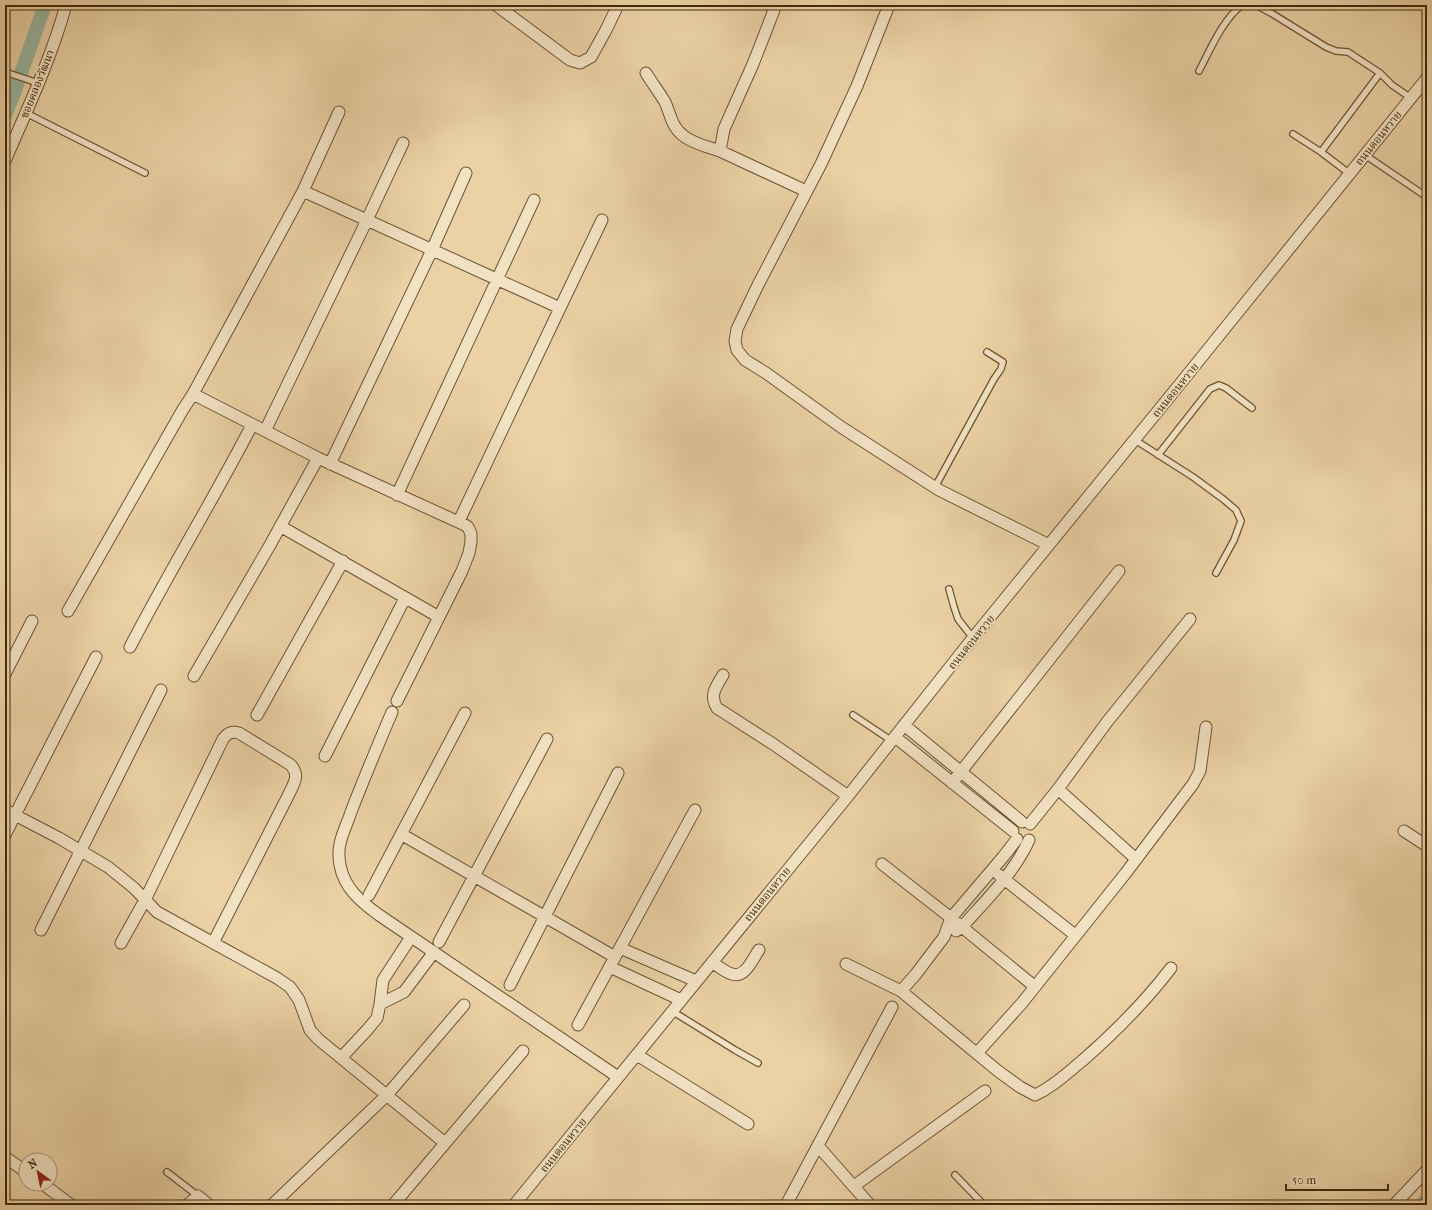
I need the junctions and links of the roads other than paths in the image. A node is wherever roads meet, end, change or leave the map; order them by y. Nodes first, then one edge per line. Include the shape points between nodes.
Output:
1 (66, 5) edge
2 (496, 5) edge
3 (618, 5) edge
4 (776, 5) edge
5 (889, 5) edge
6 (1242, 5) edge
7 (1256, 5) edge
8 (1199, 71) dead end
9 (5, 72) edge
10 (646, 73) dead end
11 (1380, 73) junction
12 (1427, 78) edge
13 (33, 81) junction
14 (1411, 98) junction
15 (339, 112) dead end
16 (26, 113) junction
17 (1293, 134) dead end
18 (403, 143) dead end
19 (720, 151) junction
20 (1321, 152) junction
21 (1365, 155) junction
22 (5, 161) edge
23 (145, 173) dead end
24 (466, 173) dead end
25 (1350, 174) junction
26 (303, 191) junction
27 (806, 191) junction
28 (1427, 195) edge
29 (534, 200) dead end
30 (367, 220) junction
31 (602, 220) dead end
32 (432, 250) junction
33 (496, 279) junction
34 (560, 308) junction
35 (987, 352) dead end
36 (193, 394) junction
37 (1252, 408) dead end
38 (252, 425) junction
39 (264, 431) junction
40 (1135, 440) junction
41 (1158, 455) junction
42 (318, 458) junction
43 (330, 464) junction
44 (935, 487) junction
45 (397, 495) junction
46 (459, 521) junction
47 (280, 526) junction
48 (1049, 545) junction
49 (343, 561) junction
50 (1119, 571) dead end
51 (1216, 573) dead end
52 (949, 588) dead end
53 (405, 598) junction
54 (68, 611) dead end
55 (439, 617) junction
56 (1190, 619) dead end
57 (32, 621) dead end
58 (973, 638) junction
59 (130, 647) dead end
60 (96, 657) dead end
61 (5, 674) edge
62 (723, 675) dead end
63 (194, 676) dead end
64 (161, 690) dead end
65 (397, 701) dead end
66 (392, 712) dead end
67 (465, 713) dead end
68 (257, 715) dead end
69 (853, 715) dead end
70 (904, 725) junction
71 (1206, 727) dead end
72 (547, 739) dead end
73 (893, 739) junction
74 (325, 756) dead end
75 (960, 771) junction
76 (618, 773) dead end
77 (952, 783) junction
78 (1058, 789) junction
79 (848, 796) junction
80 (695, 810) dead end
81 (10, 813) edge
82 (1026, 823) junction
83 (1404, 831) dead end
84 (401, 834) junction
85 (5, 835) edge
86 (1015, 835) junction
87 (1029, 840) junction
88 (1427, 846) edge
89 (81, 851) junction
90 (1136, 859) junction
91 (882, 864) dead end
92 (992, 870) junction
93 (474, 876) junction
94 (1003, 879) junction
95 (368, 895) dead end
96 (144, 900) junction
97 (544, 917) junction
98 (951, 918) junction
99 (962, 927) junction
100 (42, 930) dead end
101 (1075, 935) junction
102 (411, 937) junction
103 (944, 937) junction
104 (439, 942) dead end
105 (121, 943) dead end
106 (213, 943) junction
107 (759, 950) dead end
108 (434, 952) junction
109 (618, 952) junction
110 (712, 962) junction
111 (846, 964) dead end
112 (610, 968) junction
113 (1171, 968) dead end
114 (696, 981) junction
115 (510, 985) dead end
116 (1034, 986) junction
117 (901, 991) junction
118 (681, 1000) junction
119 (380, 1004) junction
120 (464, 1004) dead end
121 (892, 1007) dead end
122 (672, 1010) junction
123 (578, 1025) dead end
124 (523, 1051) dead end
125 (977, 1053) junction
126 (637, 1055) junction
127 (341, 1058) junction
128 (758, 1063) dead end
129 (618, 1077) junction
130 (985, 1090) dead end
131 (387, 1095) junction
132 (748, 1124) dead end
133 (445, 1143) junction
134 (818, 1146) junction
135 (5, 1157) edge
136 (18, 1166) edge
137 (1427, 1170) edge
138 (167, 1172) dead end
139 (955, 1175) dead end
140 (854, 1186) junction
141 (53, 1192) edge
142 (198, 1196) junction
143 (518, 1204) edge
144 (72, 1205) edge
145 (187, 1205) edge
146 (209, 1205) edge
147 (272, 1205) edge
148 (393, 1205) edge
149 (786, 1205) edge
150 (870, 1205) edge
151 (984, 1205) edge
152 (1394, 1205) edge

1 - 13 street, ซอยคลองวัฒนา via 58,32
2 - 3 street via 570,60 580,63 591,57
4 - 19 street via 754,64 724,129
5 - 27 street via 857,86
6 - 8 lane via 1227,22
7 - 11 lane via 1326,47 1348,52
9 - 13 lane
10 - 19 street via 658,90 672,124 697,144
11 - 14 lane
11 - 20 lane
12 - 14 street, ถนนดอนหวาย
13 - 16 street, ซอยคลองวัฒนา
14 - 21 street, ถนนดอนหวาย
15 - 26 street
16 - 22 street, ซอยคลองวัฒนา
16 - 23 lane
17 - 20 lane
18 - 30 street
19 - 27 street
20 - 25 lane
21 - 25 street, ถนนดอนหวาย
21 - 28 lane
24 - 32 street
25 - 40 street, ถนนดอนหวาย
26 - 30 street
26 - 36 street
27 - 44 street via 737,329 737,350 744,360 841,427
29 - 33 street
30 - 32 street
30 - 39 street
31 - 34 street
32 - 33 street
32 - 43 street
33 - 34 street
33 - 45 street
34 - 46 street
35 - 44 lane via 1003,362 1001,369
36 - 38 street
36 - 54 street
37 - 41 lane via 1226,388 1219,385 1210,389
38 - 39 street
38 - 59 street
39 - 42 street
40 - 41 lane
40 - 48 street, ถนนดอนหวาย
41 - 51 lane via 1193,477 1236,510 1241,521
42 - 43 street
42 - 47 street
43 - 45 street
44 - 48 street
45 - 46 street
46 - 55 street via 468,527 471,534 469,553
47 - 49 street
47 - 63 street
48 - 58 street, ถนนดอนหวาย
49 - 53 street
49 - 68 street
50 - 75 street
52 - 58 lane via 958,619
53 - 55 street
53 - 74 street
55 - 65 street
56 - 78 street via 1107,722
57 - 61 street
58 - 70 street, ถนนดอนหวาย
60 - 81 street
62 - 79 street via 713,695 717,708
64 - 89 street
66 - 102 street via 352,811 340,844 339,856 343,875 356,897
67 - 84 street
69 - 73 lane
70 - 73 street, ถนนดอนหวาย
70 - 75 street
71 - 90 street via 1200,771
72 - 93 street
73 - 77 street
73 - 79 street, ถนนดอนหวาย
75 - 77 street
75 - 82 street
76 - 97 street
77 - 86 street
78 - 82 street
78 - 90 street
79 - 110 street, ถนนดอนหวาย
80 - 109 street
81 - 85 street
81 - 89 street
82 - 86 street via 1015,827
82 - 87 street via 1034,832
83 - 88 street
84 - 93 street
84 - 95 street
86 - 87 street via 1025,842
86 - 92 street
87 - 94 street
89 - 96 street via 108,867 134,888
89 - 100 street
90 - 101 street
91 - 98 street
92 - 94 street
92 - 98 street
93 - 97 street
93 - 104 street
94 - 99 street
94 - 101 street
96 - 105 street
96 - 106 street via 158,912
96 - 106 street via 222,739 227,734 239,733 291,765 296,776 289,794
97 - 109 street
97 - 115 street
98 - 99 street
98 - 103 street
99 - 103 street
99 - 116 street
101 - 116 street
102 - 108 street
102 - 119 street via 383,980
103 - 117 street
106 - 127 street via 290,987 299,1000 310,1030
107 - 110 street via 747,969 740,974 733,975
108 - 119 street via 404,992
108 - 129 street
109 - 112 street
109 - 114 street
110 - 114 street, ถนนดอนหวาย
111 - 117 street
112 - 118 street
112 - 123 street
113 - 125 street via 1105,1041 1061,1079 1035,1095 998,1071
114 - 118 street, ถนนดอนหวาย
116 - 125 street
117 - 125 street
118 - 122 street, ถนนดอนหวาย
119 - 127 street via 377,1018
120 - 131 street
121 - 134 street
122 - 126 street, ถนนดอนหวาย
122 - 128 lane
124 - 133 street
126 - 129 street, ถนนดอนหวาย
126 - 132 street
127 - 131 street
129 - 143 street, ถนนดอนหวาย
130 - 140 street
131 - 133 street
131 - 147 street
133 - 148 street
134 - 140 street
134 - 149 street
135 - 136 street
137 - 152 street
138 - 142 lane
139 - 151 lane
140 - 150 street
141 - 144 street
142 - 145 street
142 - 146 street

